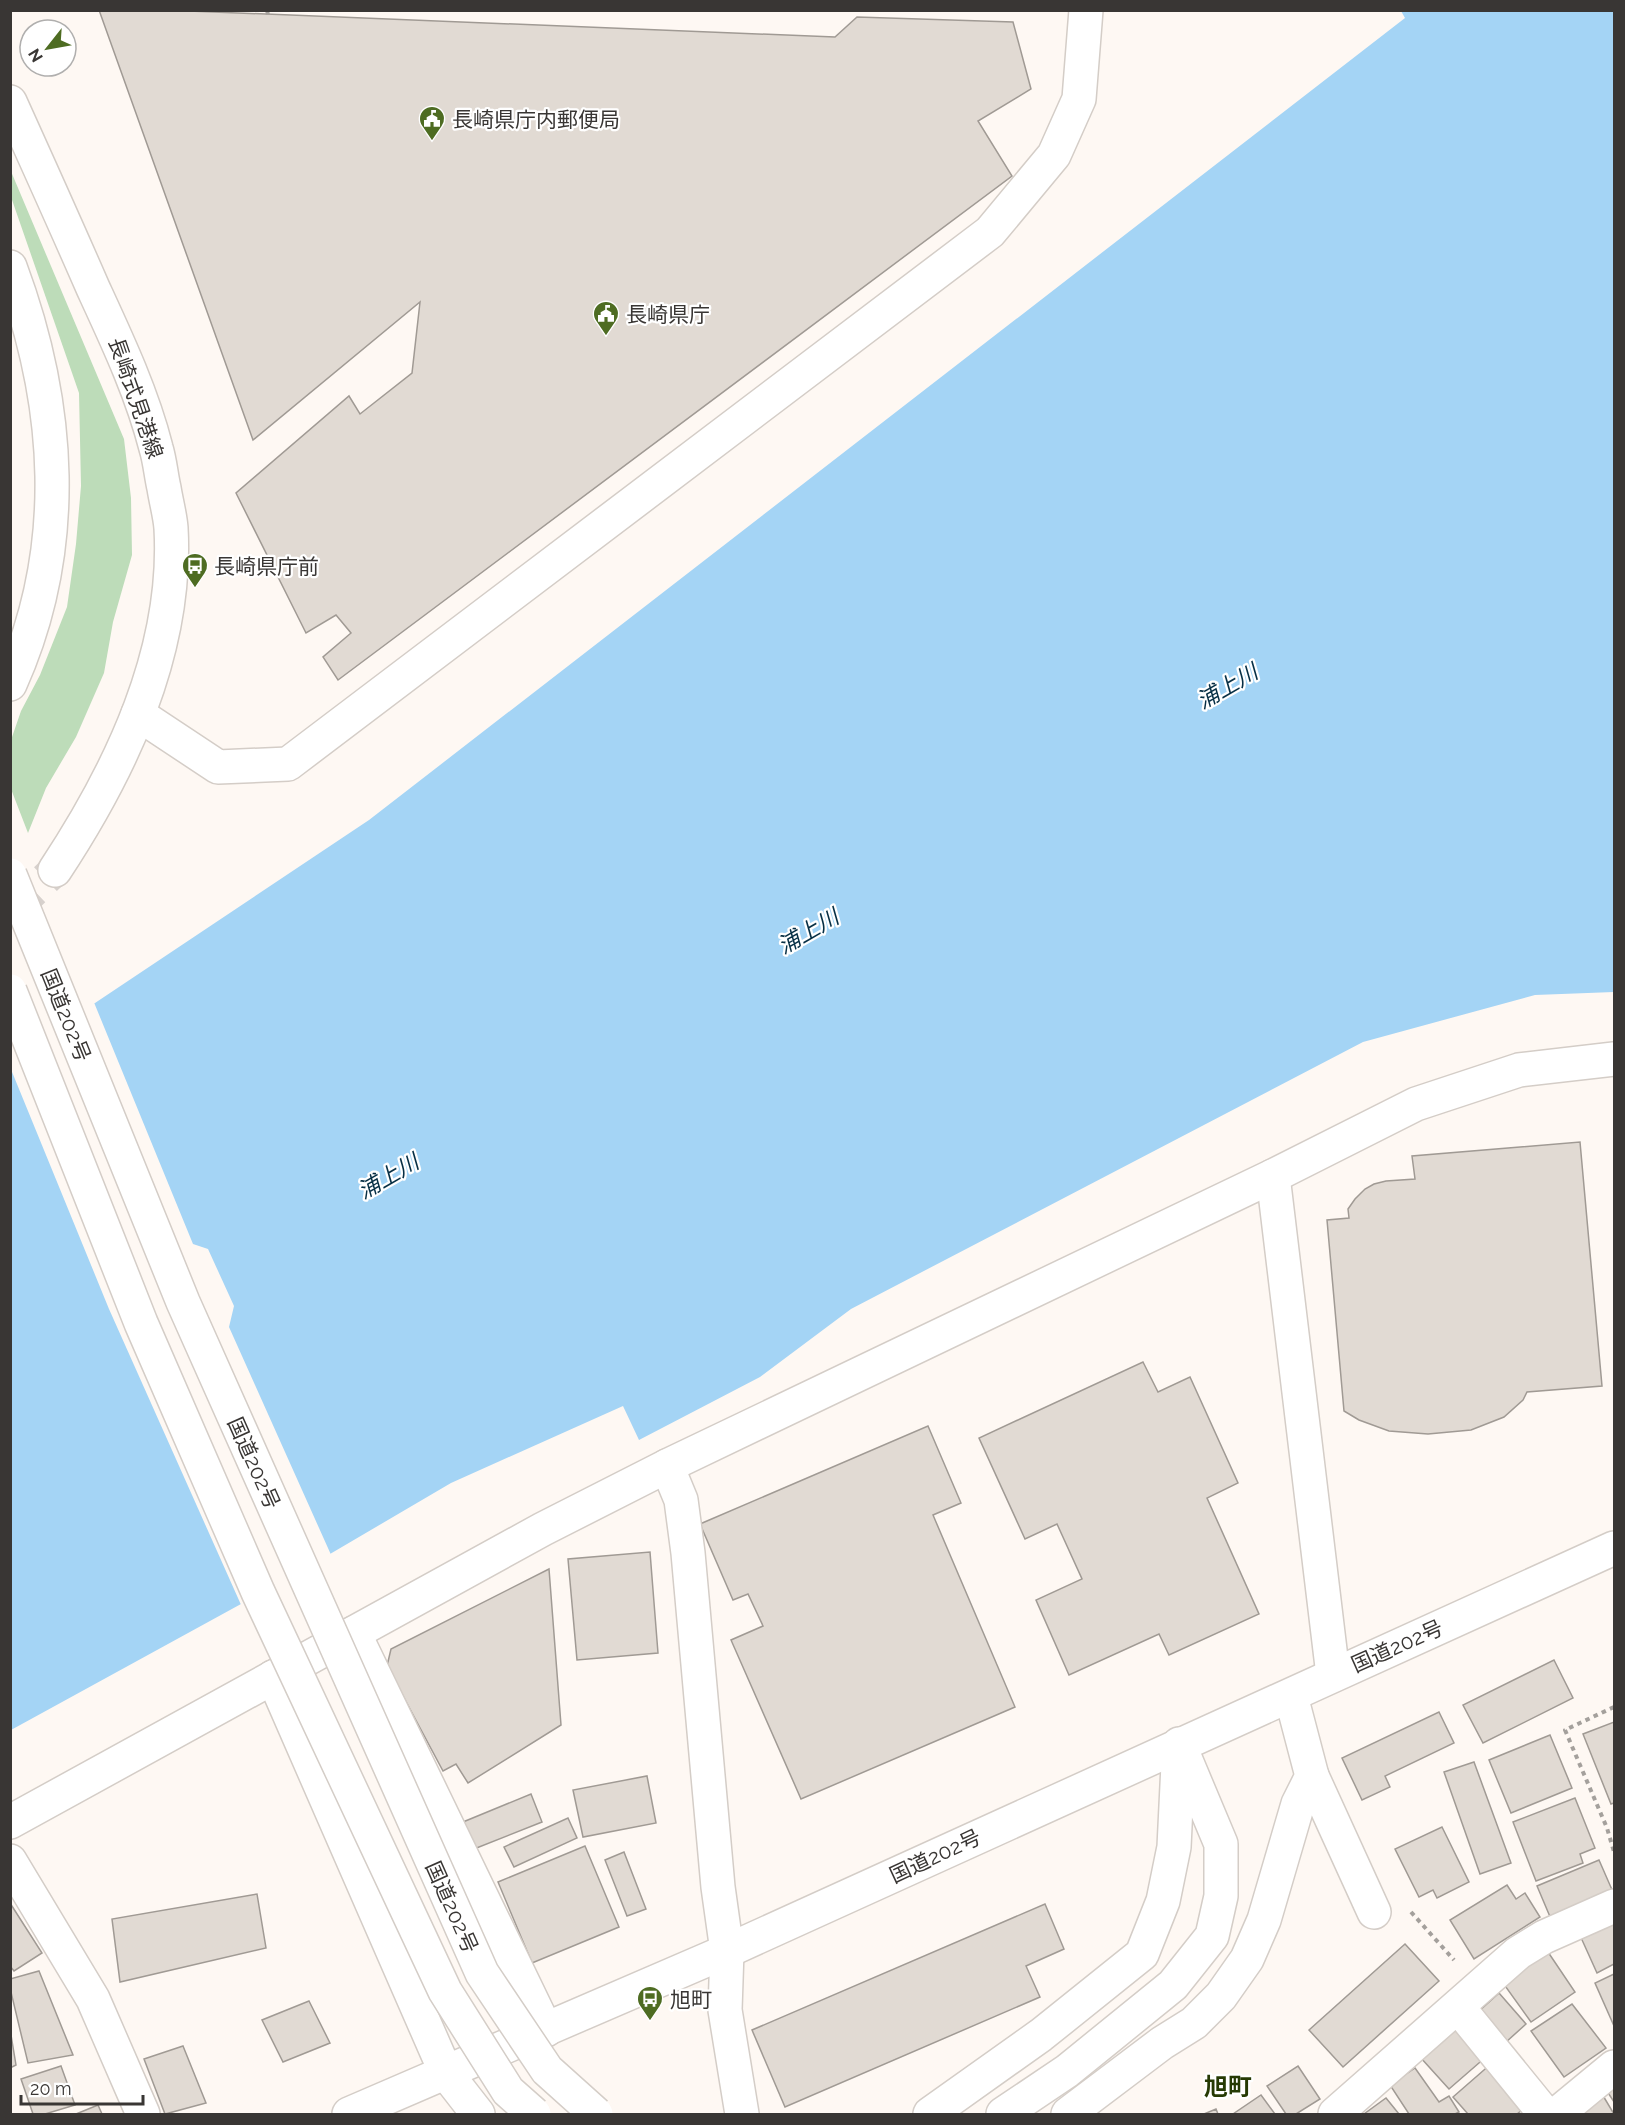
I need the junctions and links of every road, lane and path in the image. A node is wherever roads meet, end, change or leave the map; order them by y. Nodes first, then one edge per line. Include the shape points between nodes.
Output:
1 (1086, 10) edge
2 (10, 102) edge
3 (10, 267) edge
4 (10, 684) edge
5 (138, 714) junction
6 (55, 870) tunnel mouth
7 (10, 875) edge
8 (10, 991) edge
9 (1614, 1059) edge
10 (1273, 1176) junction
11 (667, 1466) junction
12 (1614, 1548) edge
13 (354, 1633) junction
14 (1333, 1675) junction
15 (273, 1677) junction
16 (1291, 1696) junction
17 (1614, 1707) edge
18 (1179, 1744) junction
19 (1312, 1776) junction
20 (10, 1822) edge
21 (1614, 1852) edge
22 (10, 1861) edge
23 (1614, 1906) edge
24 (1374, 1912) dead end
25 (727, 1951) junction
26 (1458, 2007) junction
27 (546, 2030) junction
28 (1614, 2067) edge
29 (446, 2073) junction
30 (142, 2115) edge
31 (349, 2115) edge
32 (478, 2115) edge
33 (534, 2115) edge
34 (596, 2115) edge
35 (742, 2115) edge
36 (930, 2115) edge
37 (1003, 2115) edge
38 (1068, 2115) edge
39 (1335, 2115) edge
40 (1545, 2115) edge
41 (1557, 2115) edge

1 - 5 main road via 1079,99 1054,155 990,232 288,764 218,767
2 - 5 main road, 長崎式見港線 via 127,365 156,448 171,527 168,608
3 - 4 main road via 42,378 53,474 42,591 24,654
5 - 6 main road, 長崎式見港線 via 110,777
7 - 34 main road, 国道202号, bridge via 183,1302 482,1973 547,2070
8 - 33 main road, 国道202号, bridge via 141,1323 273,1624 445,1991 508,2091
9 - 10 main road via 1519,1070 1416,1104
10 - 11 main road
10 - 14 main road
11 - 13 main road
11 - 25 main road via 681,1500 688,1553
12 - 14 main road, 国道202号
13 - 15 main road
13 - 27 main road
14 - 16 main road, 国道202号
15 - 20 main road
15 - 29 main road
16 - 18 main road, 国道202号
16 - 19 main road
17 - 21 path via 1565,1730
18 - 25 main road, 国道202号
18 - 36 main road via 1174,1847 1163,1901 1142,1954 1041,2035
18 - 37 main road via 1221,1844 1221,1896 1212,1936 1173,1985 1068,2071
19 - 24 main road
19 - 38 main road via 1298,1804 1264,1920 1247,1959 1221,1996 1194,2023
22 - 30 main road via 93,1999
23 - 26 main road via 1524,1949
25 - 27 main road, 国道202号
25 - 35 main road via 725,2010
26 - 39 main road
26 - 40 main road
27 - 29 main road, 国道202号
28 - 41 main road
29 - 31 main road, 国道202号
29 - 32 main road

